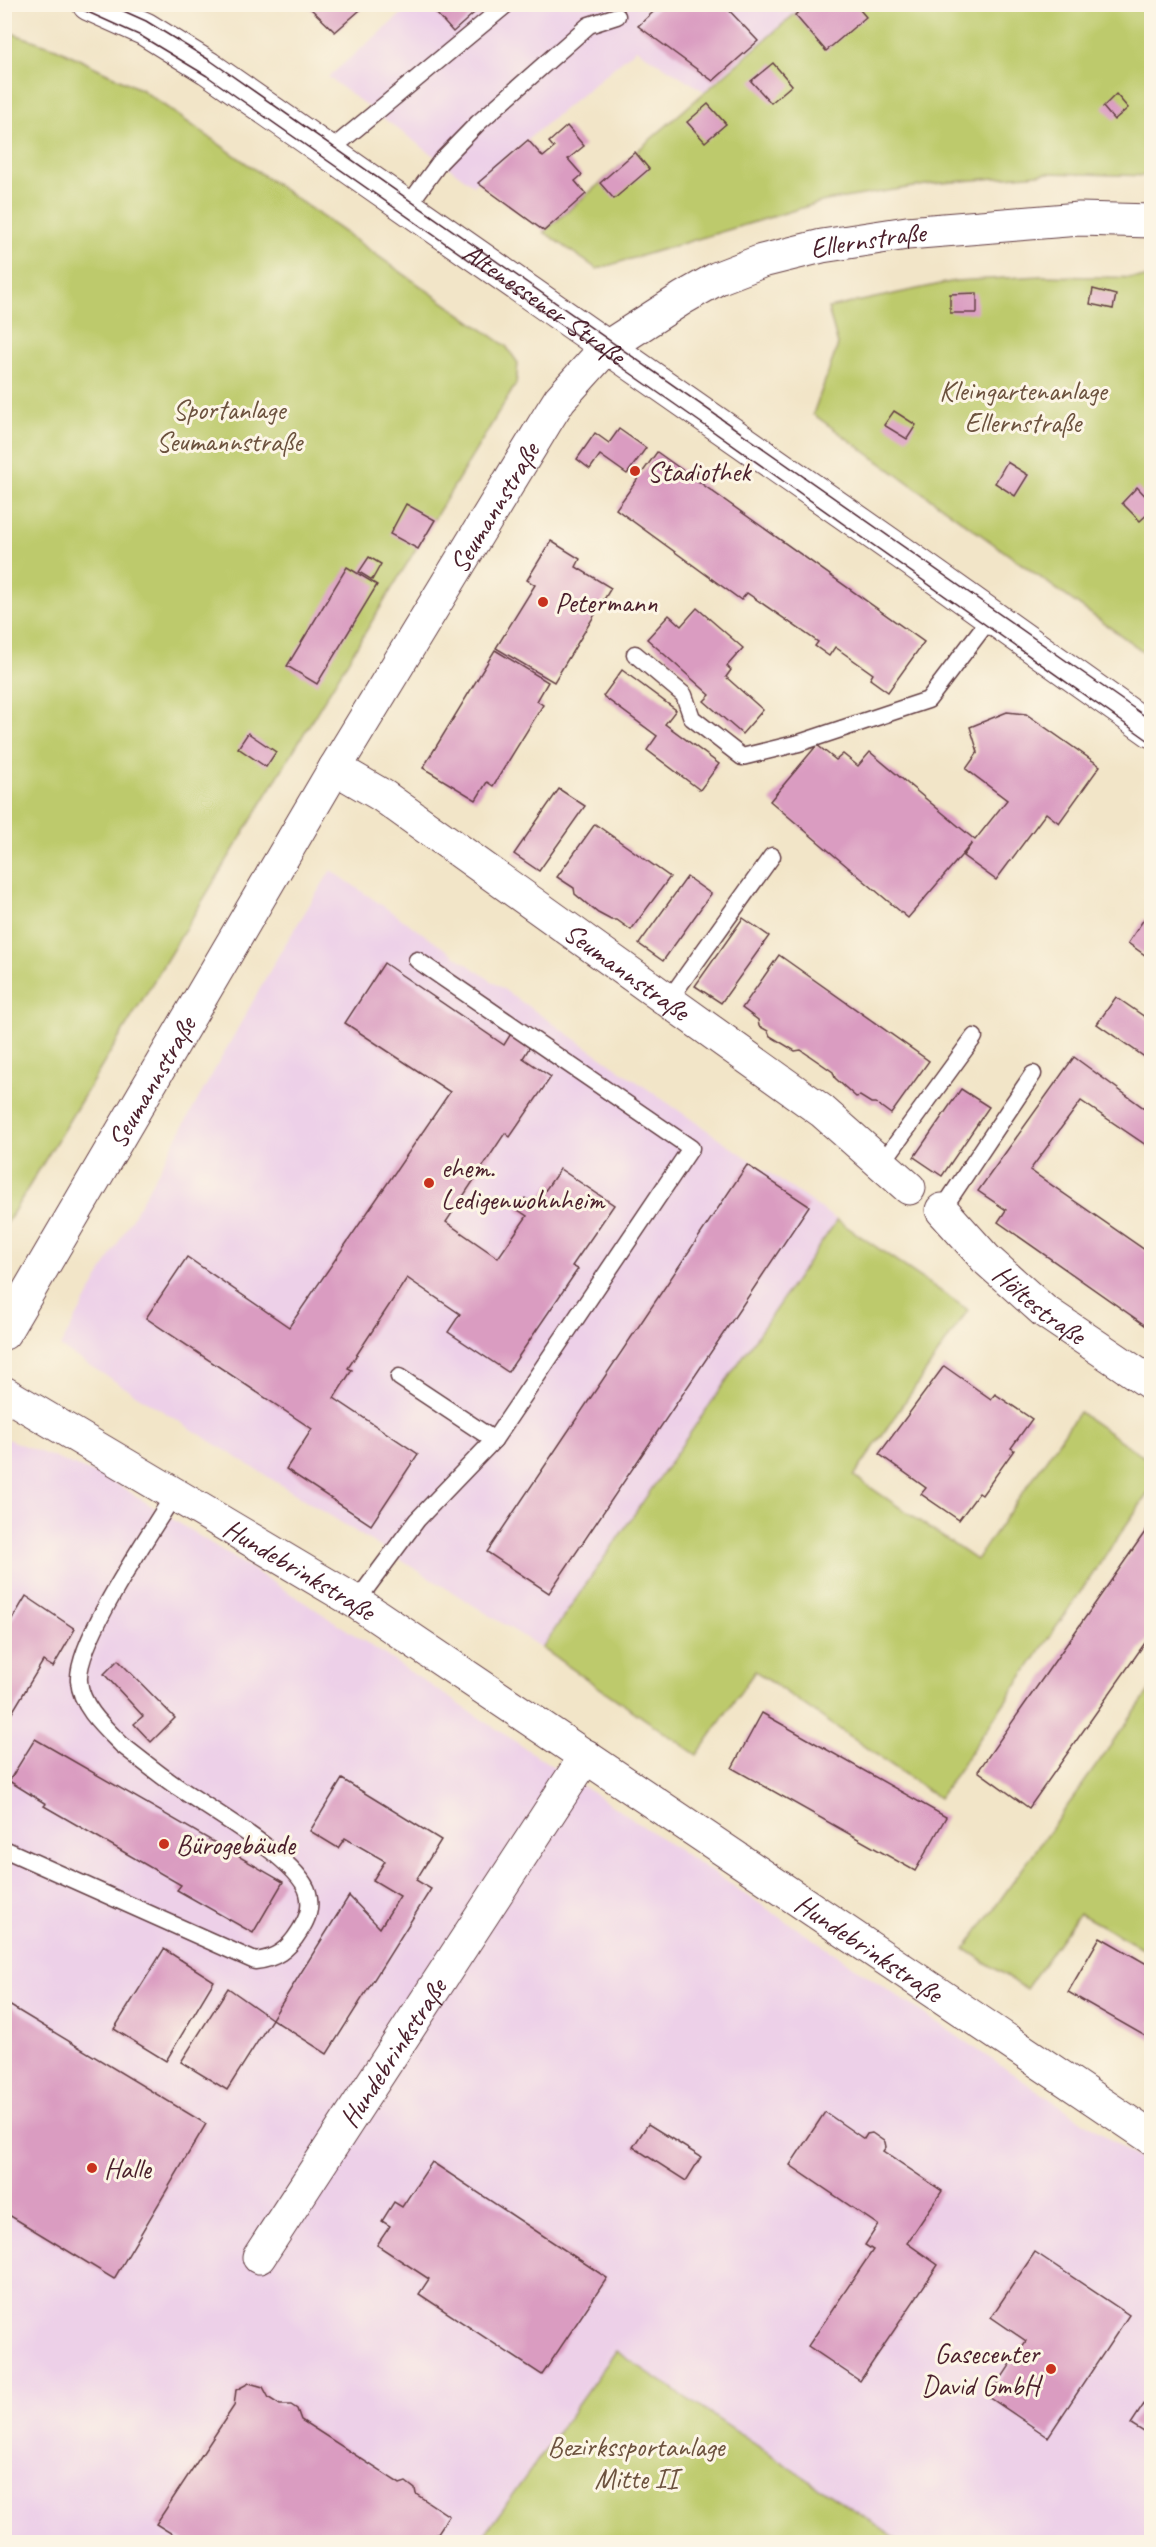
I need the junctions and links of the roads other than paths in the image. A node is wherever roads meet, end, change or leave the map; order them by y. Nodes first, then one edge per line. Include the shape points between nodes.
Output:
1 (89, 4) edge
2 (507, 4) edge
3 (617, 16) dead end
4 (330, 154) junction
5 (407, 207) junction
6 (1152, 220) edge
7 (607, 347) junction
8 (991, 617) junction
9 (635, 654) dead end
10 (1152, 731) edge
11 (335, 768) junction
12 (772, 856) dead end
13 (417, 960) dead end
14 (668, 1001) junction
15 (974, 1037) dead end
16 (1033, 1074) dead end
17 (882, 1164) junction
18 (909, 1188) dead end
19 (942, 1210) joint
20 (4, 1333) edge
21 (399, 1377) dead end
22 (1152, 1384) edge
23 (4, 1393) edge
24 (494, 1440) junction
25 (175, 1493) junction
26 (356, 1602) junction
27 (586, 1756) junction
28 (4, 1849) edge
29 (1152, 2138) edge
30 (259, 2257) dead end

1 - 4 street, Altenessener Straße via 145,29 208,68
2 - 4 lane
3 - 5 lane via 589,25 478,123 440,162
4 - 5 street, Altenessener Straße
5 - 7 street, Altenessener Straße
6 - 7 street, Ellernstraße via 1079,219 907,233 822,246 762,261 718,278
7 - 8 street, Altenessener Straße
7 - 11 street, Seumannstraße via 560,399
8 - 9 lane via 928,700 800,743 742,757 692,718 684,695
8 - 10 street, Altenessener Straße
11 - 14 street, Seumannstraße via 383,796
11 - 20 street, Seumannstraße
12 - 14 lane
13 - 24 lane via 690,1148
14 - 17 street, Seumannstraße via 822,1111
15 - 17 lane
16 - 19 lane
17 - 18 street, Seumannstraße
19 - 22 street, Höltestraße via 986,1259 1044,1311
21 - 24 lane
23 - 25 street, Hundebrinkstraße
24 - 26 lane via 417,1520
25 - 26 street, Hundebrinkstraße
25 - 28 lane via 90,1639 81,1661 79,1681 83,1698 101,1725 122,1745 298,1874 308,1892 307,1920 284,1951 271,1959 255,1961
26 - 27 street, Hundebrinkstraße
27 - 29 street, Hundebrinkstraße
27 - 30 street, Hundebrinkstraße

